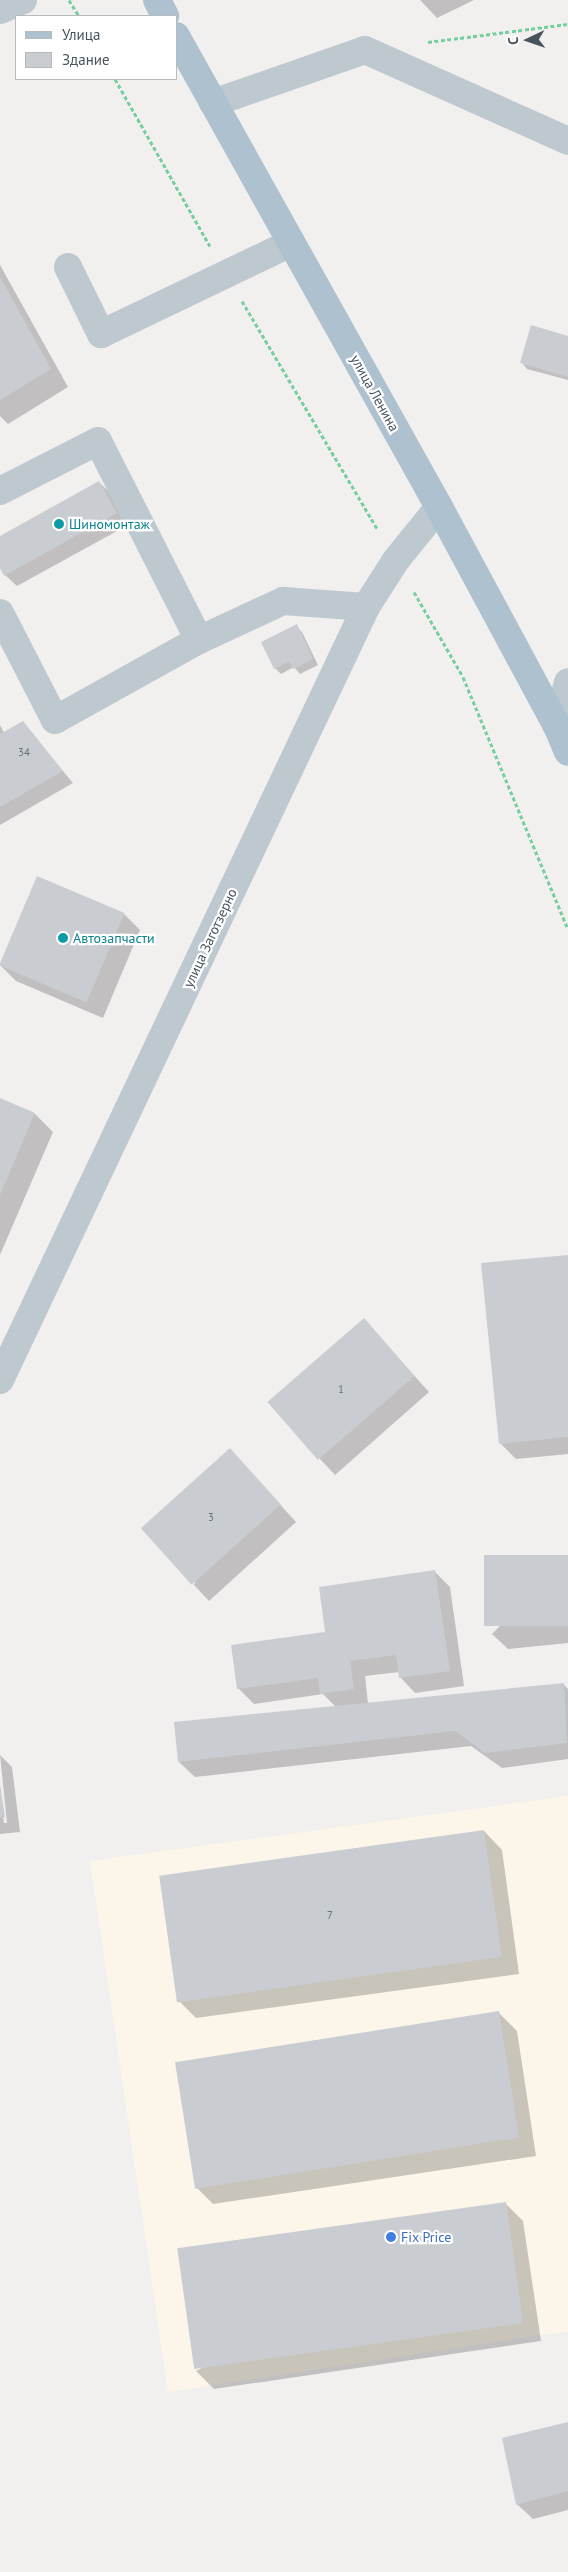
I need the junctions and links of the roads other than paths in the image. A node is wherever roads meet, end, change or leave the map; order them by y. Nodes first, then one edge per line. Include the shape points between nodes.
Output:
1 (23, 0) edge
2 (157, 0) edge
3 (0, 10) edge
4 (165, 15) edge
5 (178, 40) edge
6 (213, 103) junction
7 (568, 141) edge
8 (291, 243) junction
9 (68, 267) dead end
10 (0, 491) edge
11 (438, 507) junction
12 (366, 607) junction
13 (0, 613) edge
14 (199, 640) junction
15 (568, 682) edge
16 (557, 726) junction
17 (568, 752) edge
18 (0, 1380) edge

1 - 3 street
2 - 4 main road
5 - 6 main road, улица Ленина
6 - 7 street via 365,50
6 - 8 main road, улица Ленина
8 - 9 street via 101,334
8 - 11 main road, улица Ленина
10 - 14 street via 98,442
11 - 12 street, улица Заготзерно via 396,560
11 - 16 main road, улица Ленина
12 - 14 street via 283,601
12 - 18 street, улица Заготзерно
13 - 14 street via 55,720
15 - 16 street
16 - 17 main road, улица Ленина

